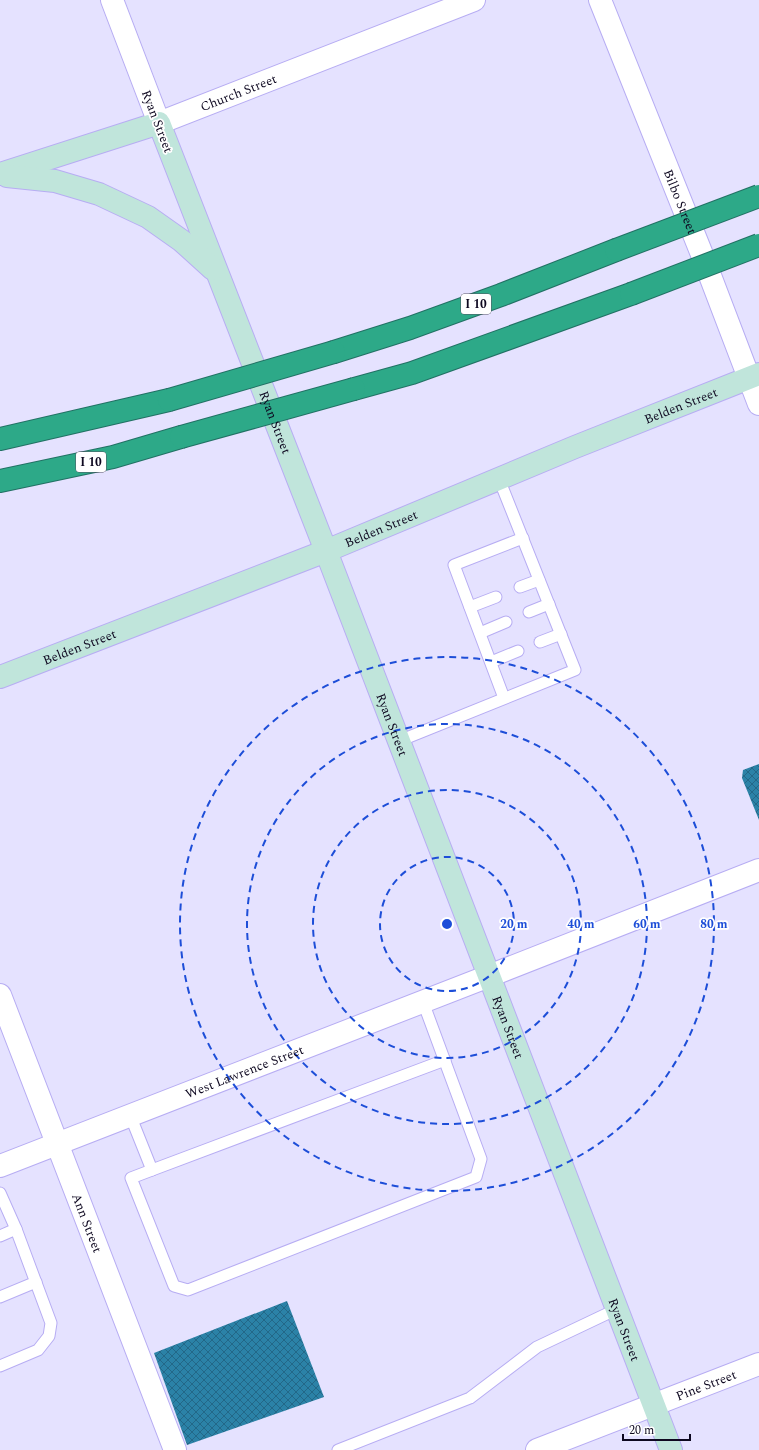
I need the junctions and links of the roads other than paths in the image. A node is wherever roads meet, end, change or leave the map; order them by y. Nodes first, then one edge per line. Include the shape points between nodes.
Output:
1 (112, 0) edge
2 (474, 0) edge
3 (600, 0) edge
4 (159, 123) junction
5 (0, 175) edge
6 (759, 196) edge
7 (759, 245) edge
8 (218, 274) junction
9 (754, 376) edge
10 (759, 404) edge
11 (1, 438) edge
12 (499, 478) junction
13 (0, 481) edge
14 (523, 538) junction
15 (326, 551) junction
16 (539, 580) junction
17 (520, 587) dead end
18 (496, 597) dead end
19 (548, 604) junction
20 (470, 608) junction
21 (529, 612) dead end
22 (506, 622) dead end
23 (480, 633) junction
24 (561, 634) junction
25 (540, 642) dead end
26 (518, 651) dead end
27 (491, 662) junction
28 (0, 677) edge
29 (504, 698) junction
30 (399, 741) junction
31 (759, 870) edge
32 (489, 976) junction
33 (0, 995) edge
34 (424, 1002) junction
35 (445, 1060) junction
36 (130, 1115) junction
37 (58, 1143) junction
38 (0, 1166) edge
39 (152, 1170) junction
40 (0, 1193) edge
41 (16, 1229) junction
42 (0, 1236) edge
43 (36, 1282) junction
44 (0, 1297) edge
45 (617, 1309) junction
46 (759, 1364) edge
47 (0, 1366) edge
48 (653, 1405) junction
49 (174, 1450) edge
50 (338, 1450) edge
51 (537, 1450) edge
52 (671, 1450) edge

1 - 4 street, Ryan Street
2 - 4 street, Church Street
3 - 9 street, Bilbo Street
4 - 5 main road, Church Street
4 - 8 main road, Ryan Street
5 - 8 main road via 55,182 99,194 148,217 182,241
6 - 11 highway, I 10, bridge via 410,328 169,400
7 - 13 highway, I 10, bridge via 412,373 112,457
8 - 15 main road, Ryan Street
9 - 10 street, Bilbo Street
9 - 12 main road, Belden Street
12 - 14 lane
12 - 15 main road, Belden Street
14 - 16 lane
14 - 20 lane via 454,565
15 - 28 main road, Belden Street
15 - 30 main road, Ryan Street
16 - 17 lane
16 - 19 lane
18 - 20 lane
19 - 21 lane
19 - 24 lane
20 - 23 lane
22 - 23 lane
23 - 27 lane
24 - 25 lane
24 - 29 lane via 575,670
26 - 27 lane
27 - 29 lane
29 - 30 lane
30 - 32 main road, Ryan Street
31 - 32 street, West Lawrence Street
32 - 34 street, West Lawrence Street
32 - 45 main road, Ryan Street
33 - 37 street, Ann Street
34 - 35 lane
34 - 36 street, West Lawrence Street
35 - 39 lane
35 - 39 lane via 481,1159 476,1178 188,1290 174,1286 131,1178
36 - 37 street, West Lawrence Street
36 - 39 lane
37 - 38 street, West Lawrence Street
37 - 49 street, Ann Street
40 - 41 lane
41 - 42 lane
41 - 43 lane
43 - 44 lane
43 - 47 lane via 51,1323 49,1336 38,1350
45 - 48 main road, Ryan Street
45 - 50 lane via 537,1347 470,1398
46 - 48 street, Pine Street
48 - 51 street, Pine Street
48 - 52 main road, Ryan Street

